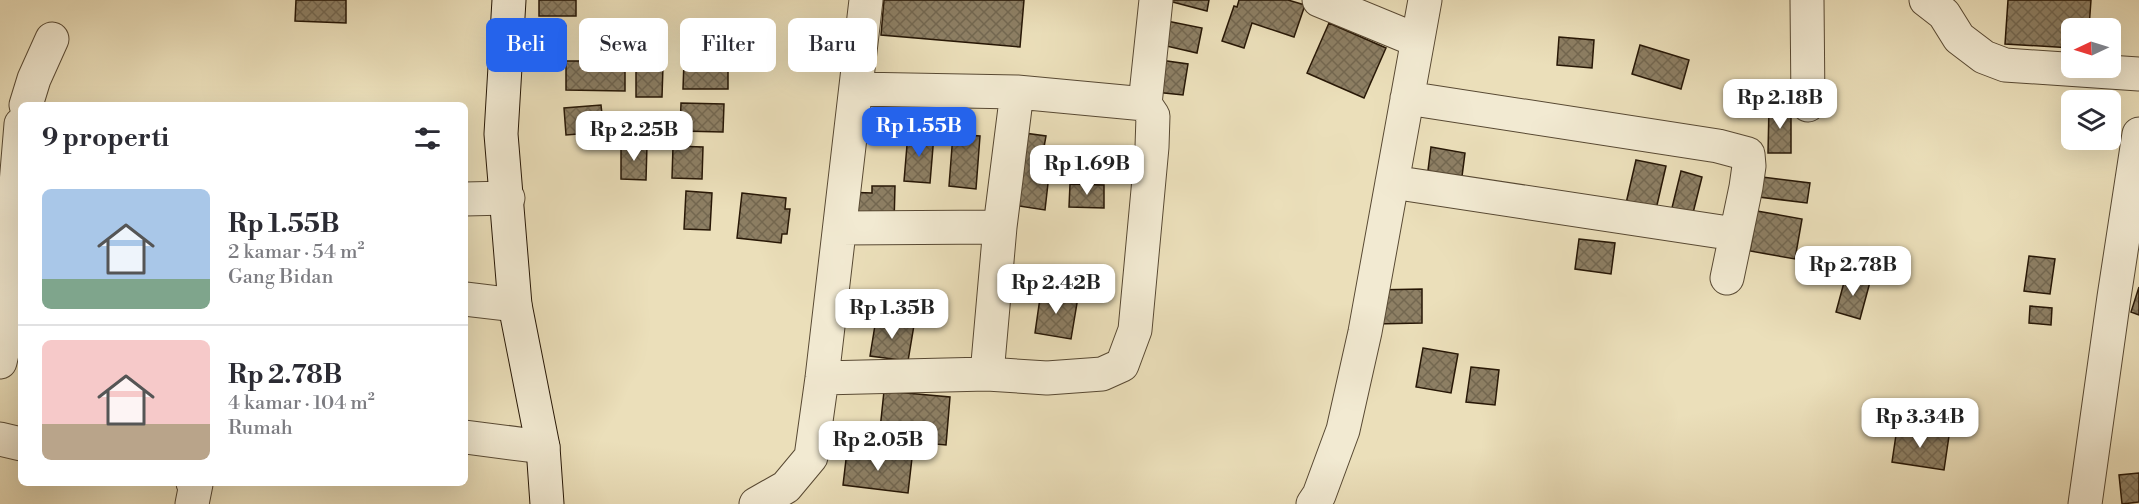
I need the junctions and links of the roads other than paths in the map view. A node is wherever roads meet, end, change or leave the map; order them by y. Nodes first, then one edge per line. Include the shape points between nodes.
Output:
1 (509, 0) edge
2 (866, 0) edge
3 (1156, 0) edge
4 (1319, 0) edge
5 (1425, 0) edge
6 (1807, 0) edge
7 (1926, 0) edge
8 (52, 39) dead end
9 (1416, 40) junction
10 (2139, 74) edge
11 (856, 89) junction
12 (1017, 92) junction
13 (1407, 98) junction
14 (27, 102) edge
15 (1145, 104) junction
16 (1808, 105) dead end
17 (2139, 134) edge
18 (18, 160) edge
19 (1392, 182) junction
20 (508, 198) junction
21 (468, 199) edge
22 (1000, 227) junction
23 (840, 228) junction
24 (1735, 234) junction
25 (1727, 278) dead end
26 (468, 299) edge
27 (515, 305) junction
28 (4, 327) edge
29 (0, 362) edge
30 (987, 374) junction
31 (822, 378) junction
32 (468, 437) edge
33 (0, 439) edge
34 (18, 443) edge
35 (543, 447) junction
36 (195, 486) edge
37 (192, 504) edge
38 (547, 504) edge
39 (756, 504) edge
40 (1313, 504) edge
41 (2085, 504) edge

1 - 20 street via 501,134
2 - 11 street
3 - 15 street
4 - 9 street
5 - 9 street
6 - 16 street
7 - 10 street via 1944,14 1959,38 1984,57 2005,65
8 - 14 street
9 - 13 street
11 - 12 street
11 - 23 street
12 - 15 street
12 - 22 street
13 - 19 street
13 - 24 street via 1718,146 1748,154 1746,187
15 - 30 street via 1153,116 1152,147 1135,330 1122,365 1102,374 1047,378
17 - 41 street
18 - 28 street
19 - 24 street
19 - 40 street via 1365,332 1342,430
20 - 21 street
20 - 27 street
22 - 23 street
22 - 30 street
23 - 31 street
24 - 25 street
26 - 27 street
27 - 35 street
28 - 29 street
30 - 31 street
31 - 39 street via 811,457 786,488
32 - 35 street
33 - 34 street
35 - 38 street
36 - 37 street

